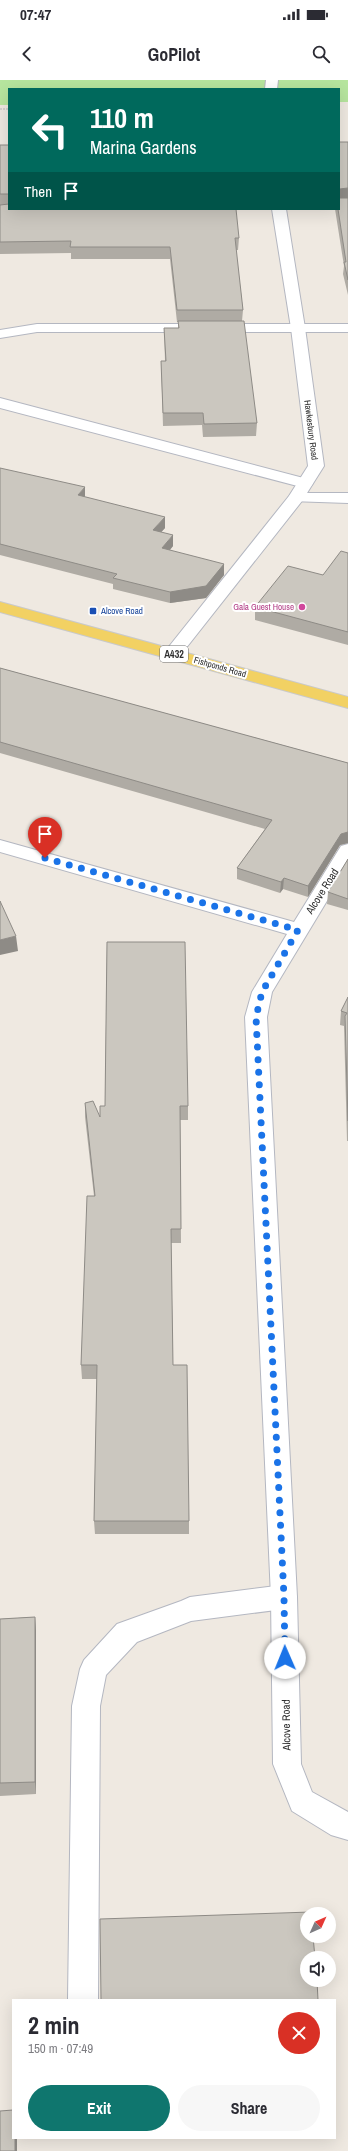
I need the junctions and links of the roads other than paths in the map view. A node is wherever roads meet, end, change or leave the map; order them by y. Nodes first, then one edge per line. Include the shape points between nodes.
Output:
1 (279, 210) edge
2 (298, 328) junction
3 (348, 328) edge
4 (0, 334) edge
5 (0, 403) edge
6 (305, 483) junction
7 (296, 498) junction
8 (348, 498) edge
9 (0, 607) edge
10 (173, 653) junction
11 (348, 703) edge
12 (0, 846) edge
13 (348, 850) edge
14 (298, 930) junction
15 (284, 1597) junction
16 (348, 1826) edge
17 (83, 1999) edge

1 - 2 street, Hawkesbury Road
2 - 3 street
2 - 4 street via 37,328
2 - 6 street, Hawkesbury Road via 316,466
5 - 6 street
6 - 7 street, Hawkesbury Road
7 - 8 street
7 - 10 street, Hawkesbury Road
9 - 10 main road, Fishponds Road / A432
10 - 11 main road, Fishponds Road / A432
12 - 14 street
13 - 14 street, Alcove Road
14 - 15 street, Alcove Road via 262,992 256,1017
15 - 16 street, Alcove Road via 287,1764 302,1801 341,1825
15 - 17 street via 190,1609 127,1634 94,1669 86,1706

